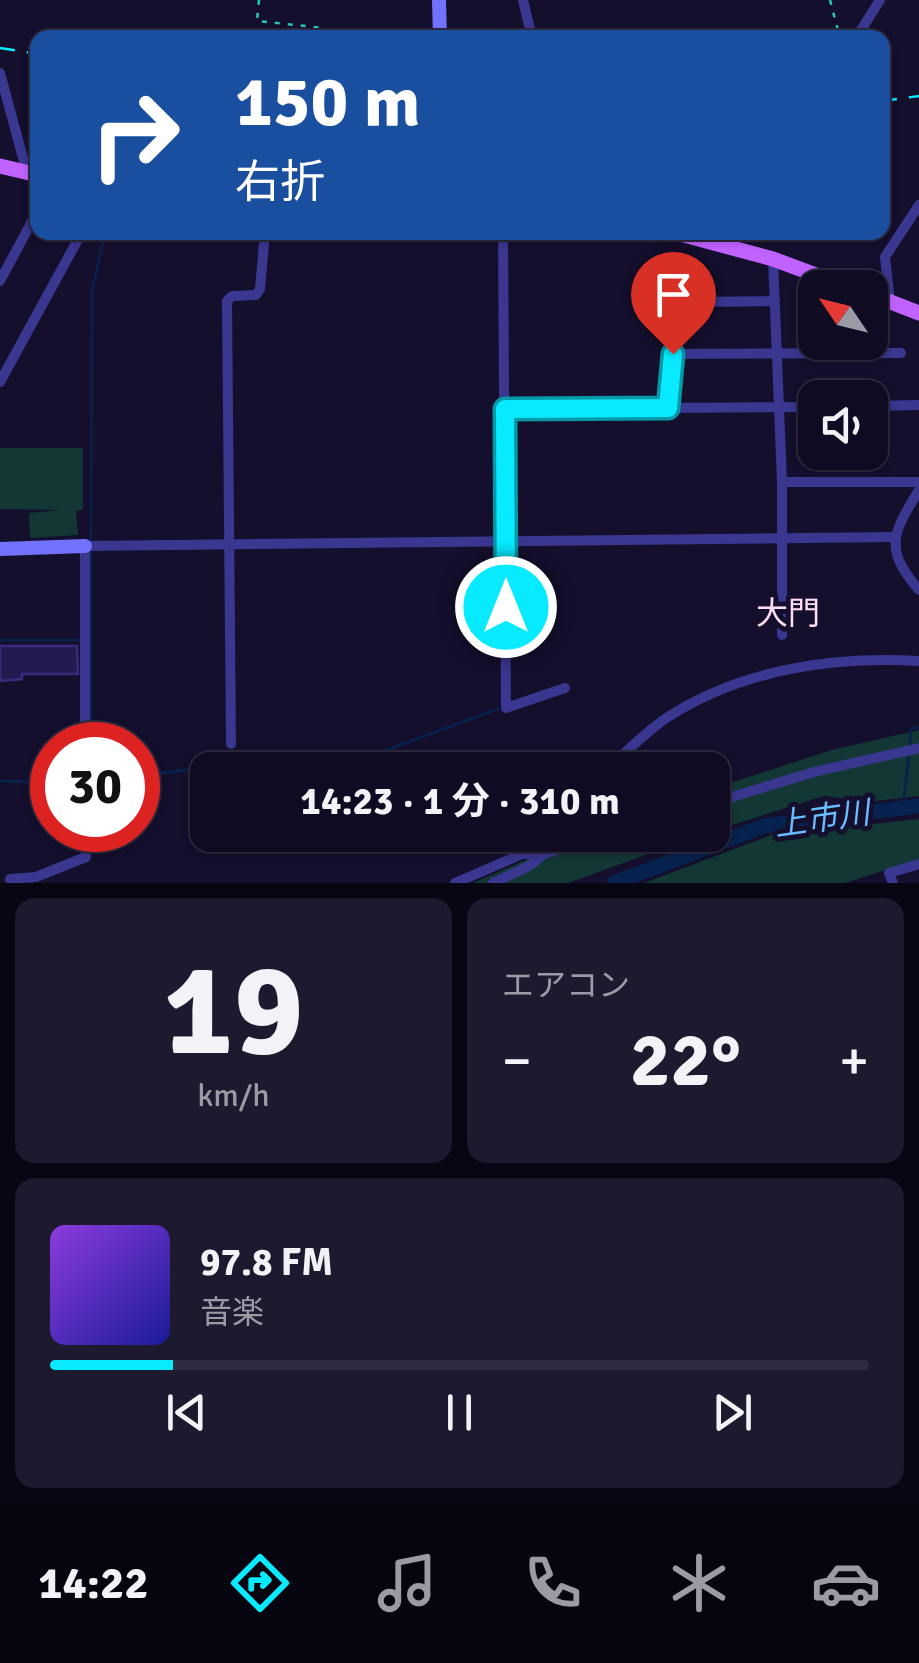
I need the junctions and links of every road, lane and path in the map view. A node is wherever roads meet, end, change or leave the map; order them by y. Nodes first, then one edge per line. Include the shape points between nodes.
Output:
1 (259, 0) edge
2 (439, 0) edge
3 (524, 0) edge
4 (830, 0) edge
5 (880, 0) edge
6 (324, 28) dead end
7 (440, 30) edge
8 (530, 30) edge
9 (838, 30) edge
10 (861, 30) edge
11 (0, 74) edge
12 (0, 166) edge
13 (30, 168) edge
14 (30, 174) edge
15 (919, 205) edge
16 (30, 225) edge
17 (78, 240) edge
18 (263, 240) edge
19 (502, 240) edge
20 (704, 240) edge
21 (773, 258) junction
22 (804, 270) edge
23 (0, 281) edge
24 (776, 300) junction
25 (890, 302) joint
26 (919, 313) edge
27 (778, 352) junction
28 (901, 353) dead end
29 (673, 354) junction
30 (0, 382) edge
31 (919, 405) edge
32 (888, 406) edge
33 (798, 407) edge
34 (668, 408) junction
35 (779, 408) junction
36 (505, 409) junction
37 (782, 482) junction
38 (919, 482) edge
39 (919, 490) edge
40 (896, 537) junction
41 (782, 538) junction
42 (506, 540) junction
43 (229, 544) junction
44 (85, 546) junction
45 (0, 549) edge
46 (919, 590) edge
47 (782, 635) dead end
48 (919, 661) edge
49 (565, 688) dead end
50 (85, 722) edge
51 (230, 744) dead end
52 (919, 748) edge
53 (627, 752) edge
54 (730, 798) edge
55 (86, 852) edge
56 (550, 852) edge
57 (544, 854) junction
58 (919, 864) edge
59 (10, 880) edge
60 (455, 883) edge
61 (493, 883) edge
62 (892, 883) edge

1 - 6 path via 257,21
2 - 7 street
3 - 8 street
4 - 9 path
5 - 10 street
11 - 13 street
12 - 14 main road
15 - 25 street via 885,257
16 - 23 street
17 - 30 street
18 - 43 street via 260,290 227,300
19 - 36 street
20 - 21 main road
21 - 22 main road
21 - 24 street
24 - 27 street
24 - 29 street via 690,302
25 - 26 main road
27 - 28 street
27 - 29 street
27 - 35 street
29 - 34 street
31 - 32 street
33 - 35 street
34 - 35 street
34 - 36 street
35 - 37 street
36 - 42 street
37 - 38 street
37 - 41 street
39 - 40 street
40 - 41 street
40 - 46 street via 901,566
41 - 42 street
41 - 47 street
42 - 43 street
42 - 49 street via 506,708
43 - 44 street
43 - 51 street
44 - 45 street
44 - 50 street
48 - 53 street via 808,664 750,678 673,713
52 - 54 street
55 - 59 street via 36,878
56 - 57 street
57 - 60 street via 522,854
57 - 61 street
58 - 62 street via 889,872

